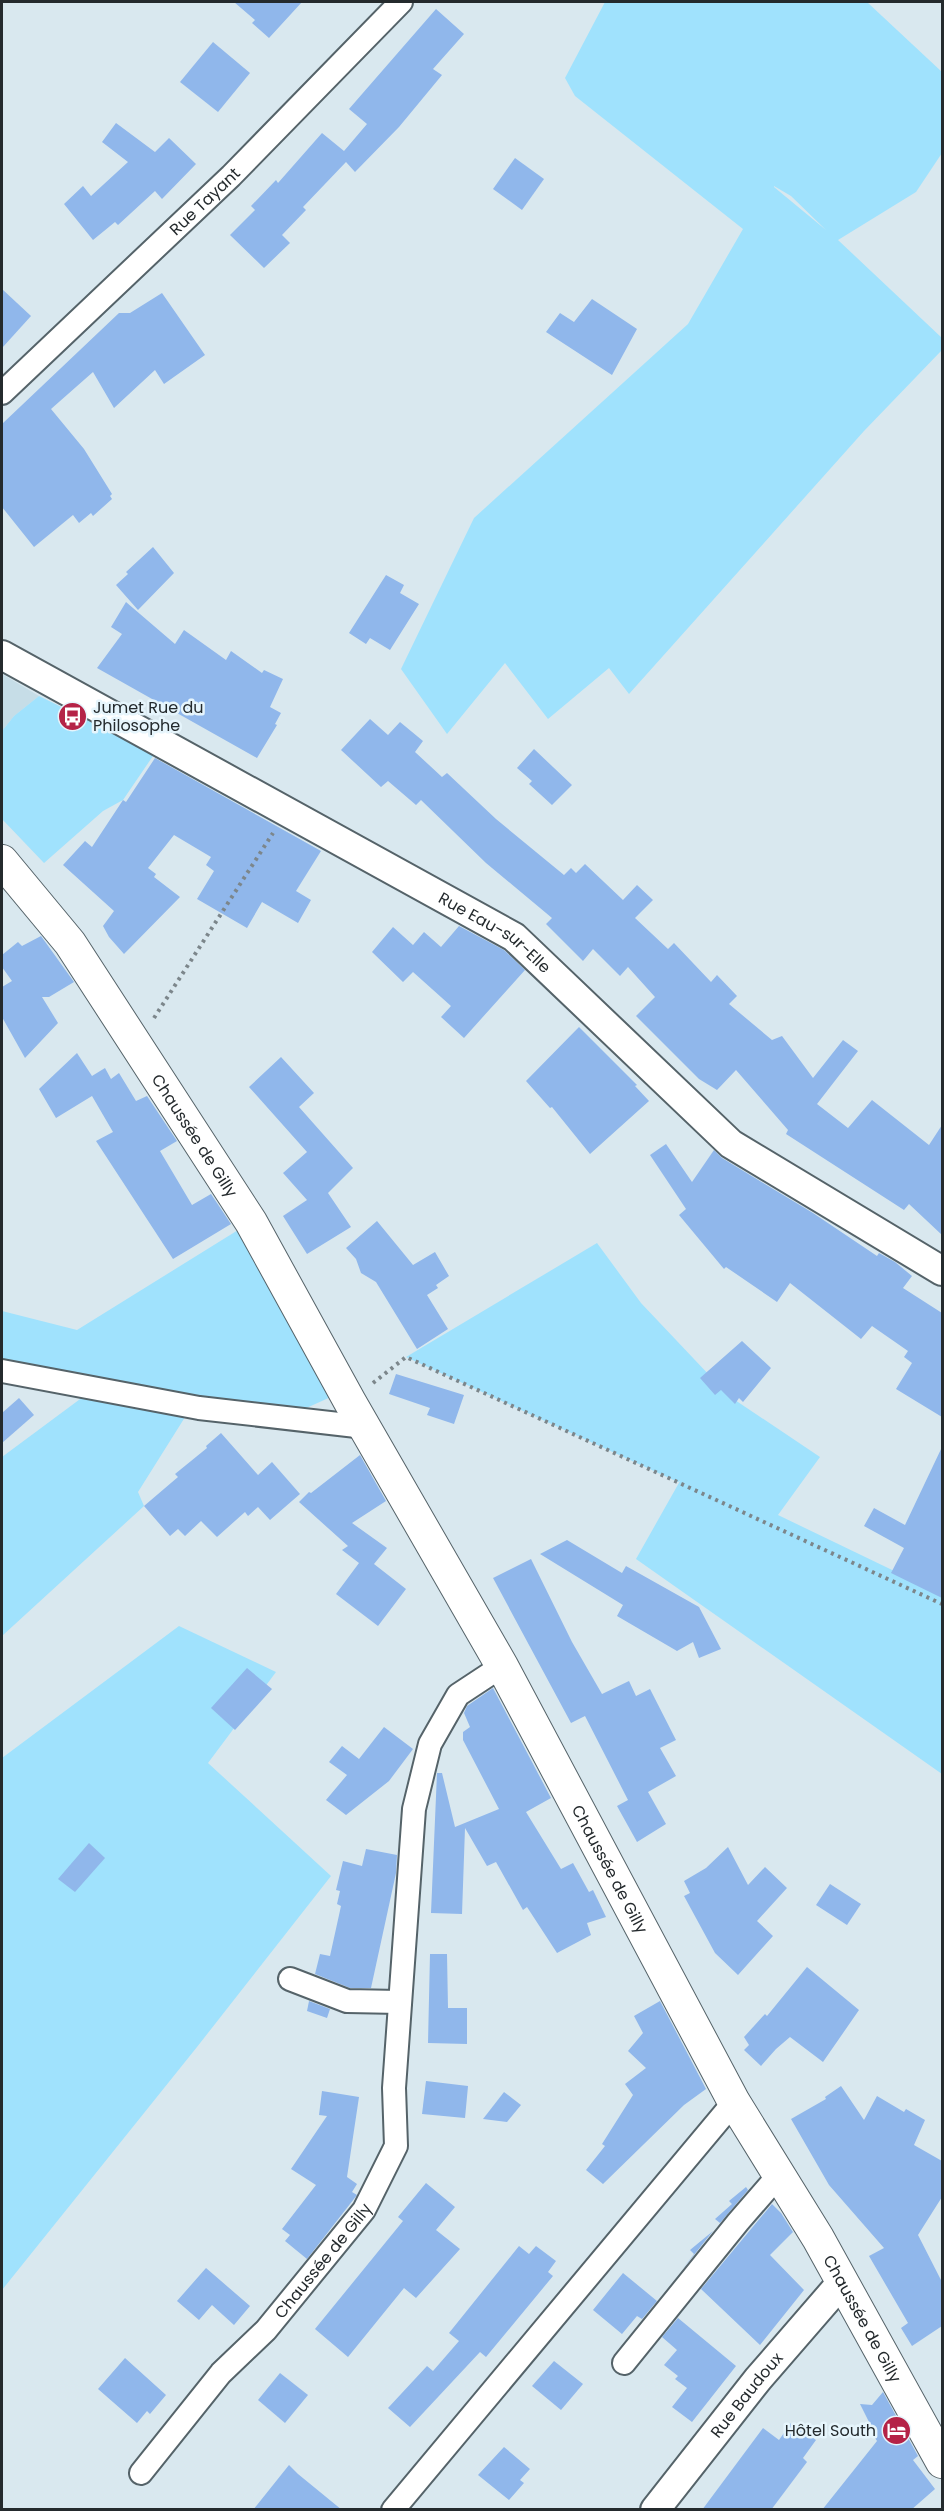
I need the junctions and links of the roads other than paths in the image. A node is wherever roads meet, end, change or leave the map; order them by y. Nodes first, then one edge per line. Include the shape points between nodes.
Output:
1 (400, 2) edge
2 (2, 393) edge
3 (2, 655) edge
4 (2, 861) edge
5 (942, 1271) edge
6 (2, 1371) edge
7 (358, 1414) junction
8 (502, 1666) junction
9 (290, 1978) dead end
10 (400, 2002) junction
11 (734, 2102) junction
12 (778, 2176) junction
13 (842, 2282) junction
14 (624, 2363) dead end
15 (942, 2462) edge
16 (141, 2473) dead end
17 (393, 2510) edge
18 (655, 2510) edge

1 - 2 street, Rue Tayant via 231,176
3 - 5 street, Rue Eau-sur-Elle via 514,937 731,1143
4 - 7 main road, Chaussée de Gilly via 70,943 137,1044 251,1222
6 - 7 street via 199,1408
7 - 8 main road, Chaussée de Gilly
8 - 10 street, Chaussée de Gilly via 458,1695 430,1744 414,1809
8 - 11 main road, Chaussée de Gilly
9 - 10 street via 347,2001
10 - 16 street, Chaussée de Gilly via 394,2088 396,2146 364,2210 266,2330 221,2373
11 - 12 main road, Chaussée de Gilly
11 - 17 street
12 - 13 main road, Chaussée de Gilly
12 - 14 street
13 - 15 main road, Chaussée de Gilly
13 - 18 street, Rue Baudoux via 758,2379

